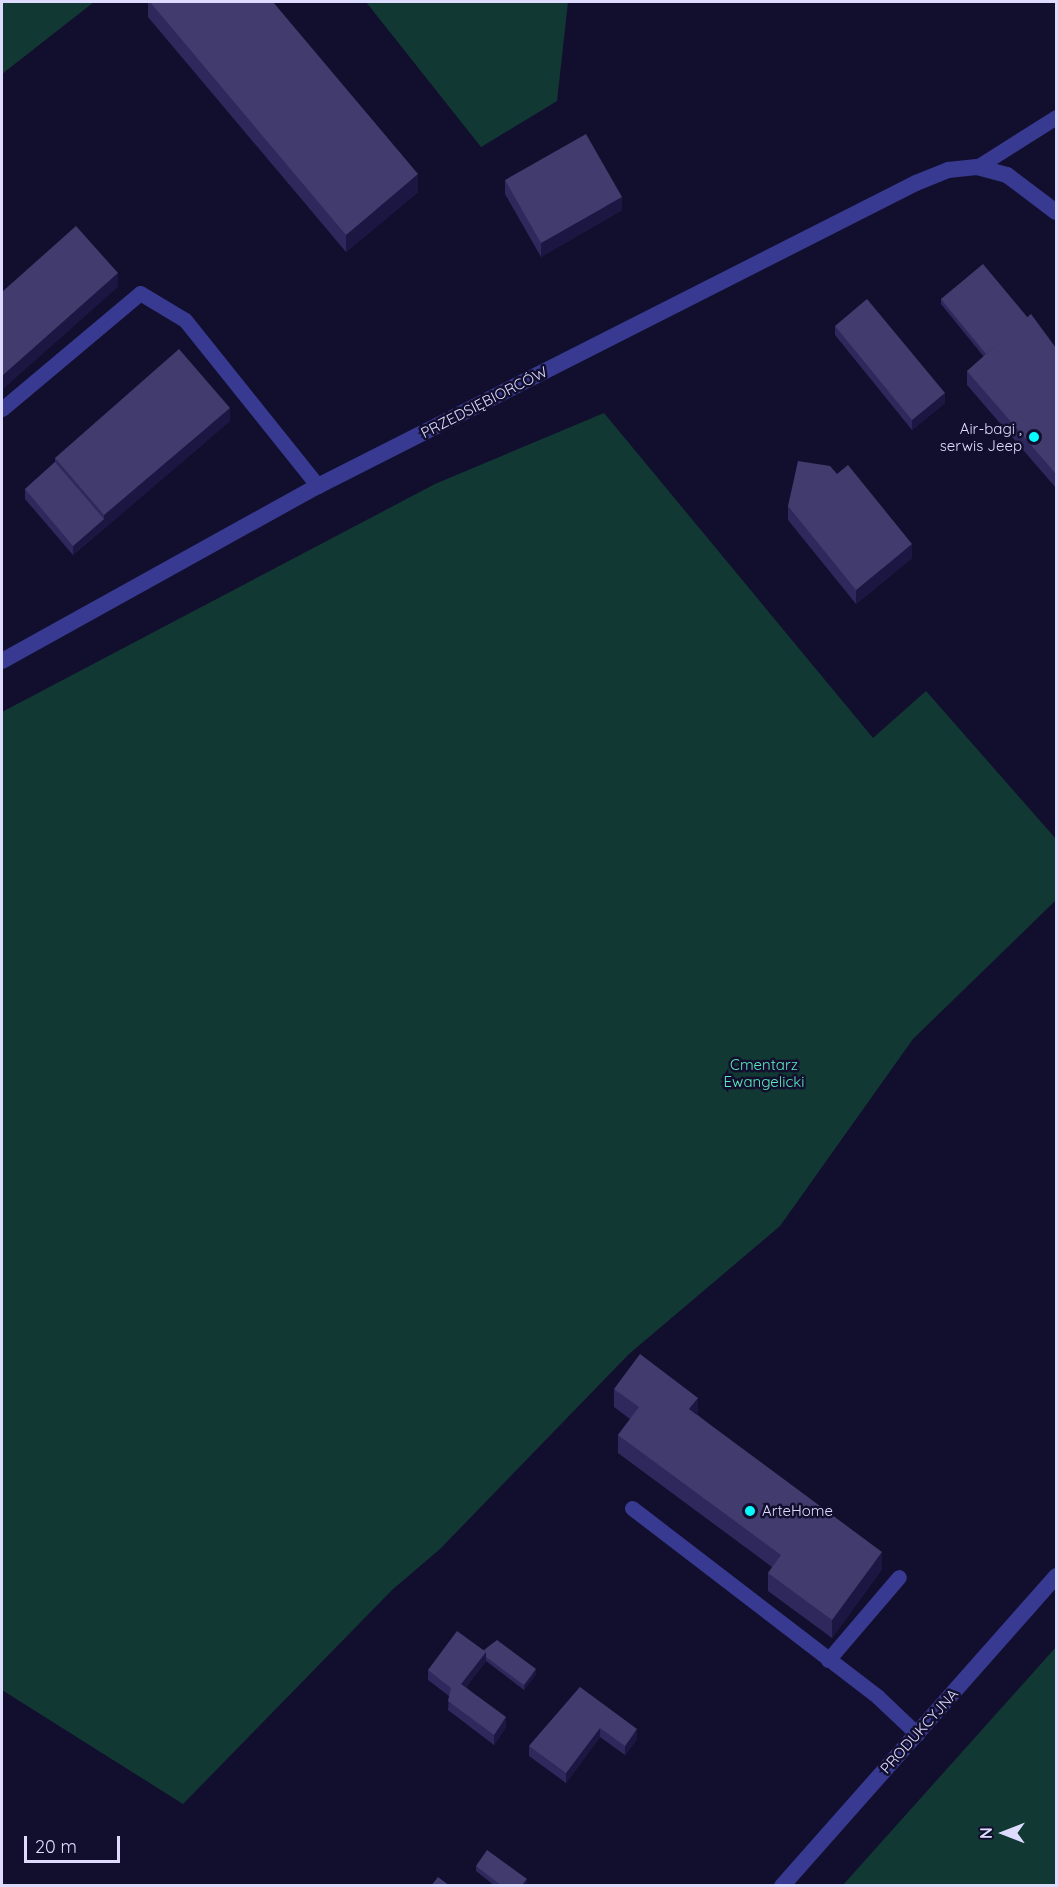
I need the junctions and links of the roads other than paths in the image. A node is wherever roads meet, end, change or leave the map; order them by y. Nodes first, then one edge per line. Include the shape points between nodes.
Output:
1 (1056, 117) edge
2 (977, 167) junction
3 (1056, 212) edge
4 (2, 409) edge
5 (318, 486) junction
6 (2, 661) edge
7 (632, 1508) dead end
8 (1056, 1576) edge
9 (899, 1577) dead end
10 (828, 1660) junction
11 (917, 1734) junction
12 (782, 1886) edge

1 - 2 lane
2 - 3 street via 1007,175
2 - 5 street, PRZEDSIĘBIORCÓW via 948,170 916,183
4 - 5 lane via 140,293 185,320
5 - 6 street, PRZEDSIĘBIORCÓW
7 - 10 lane
8 - 11 street, PRODUKCYJNA
9 - 10 lane
10 - 11 lane via 878,1697
11 - 12 street, PRODUKCYJNA

